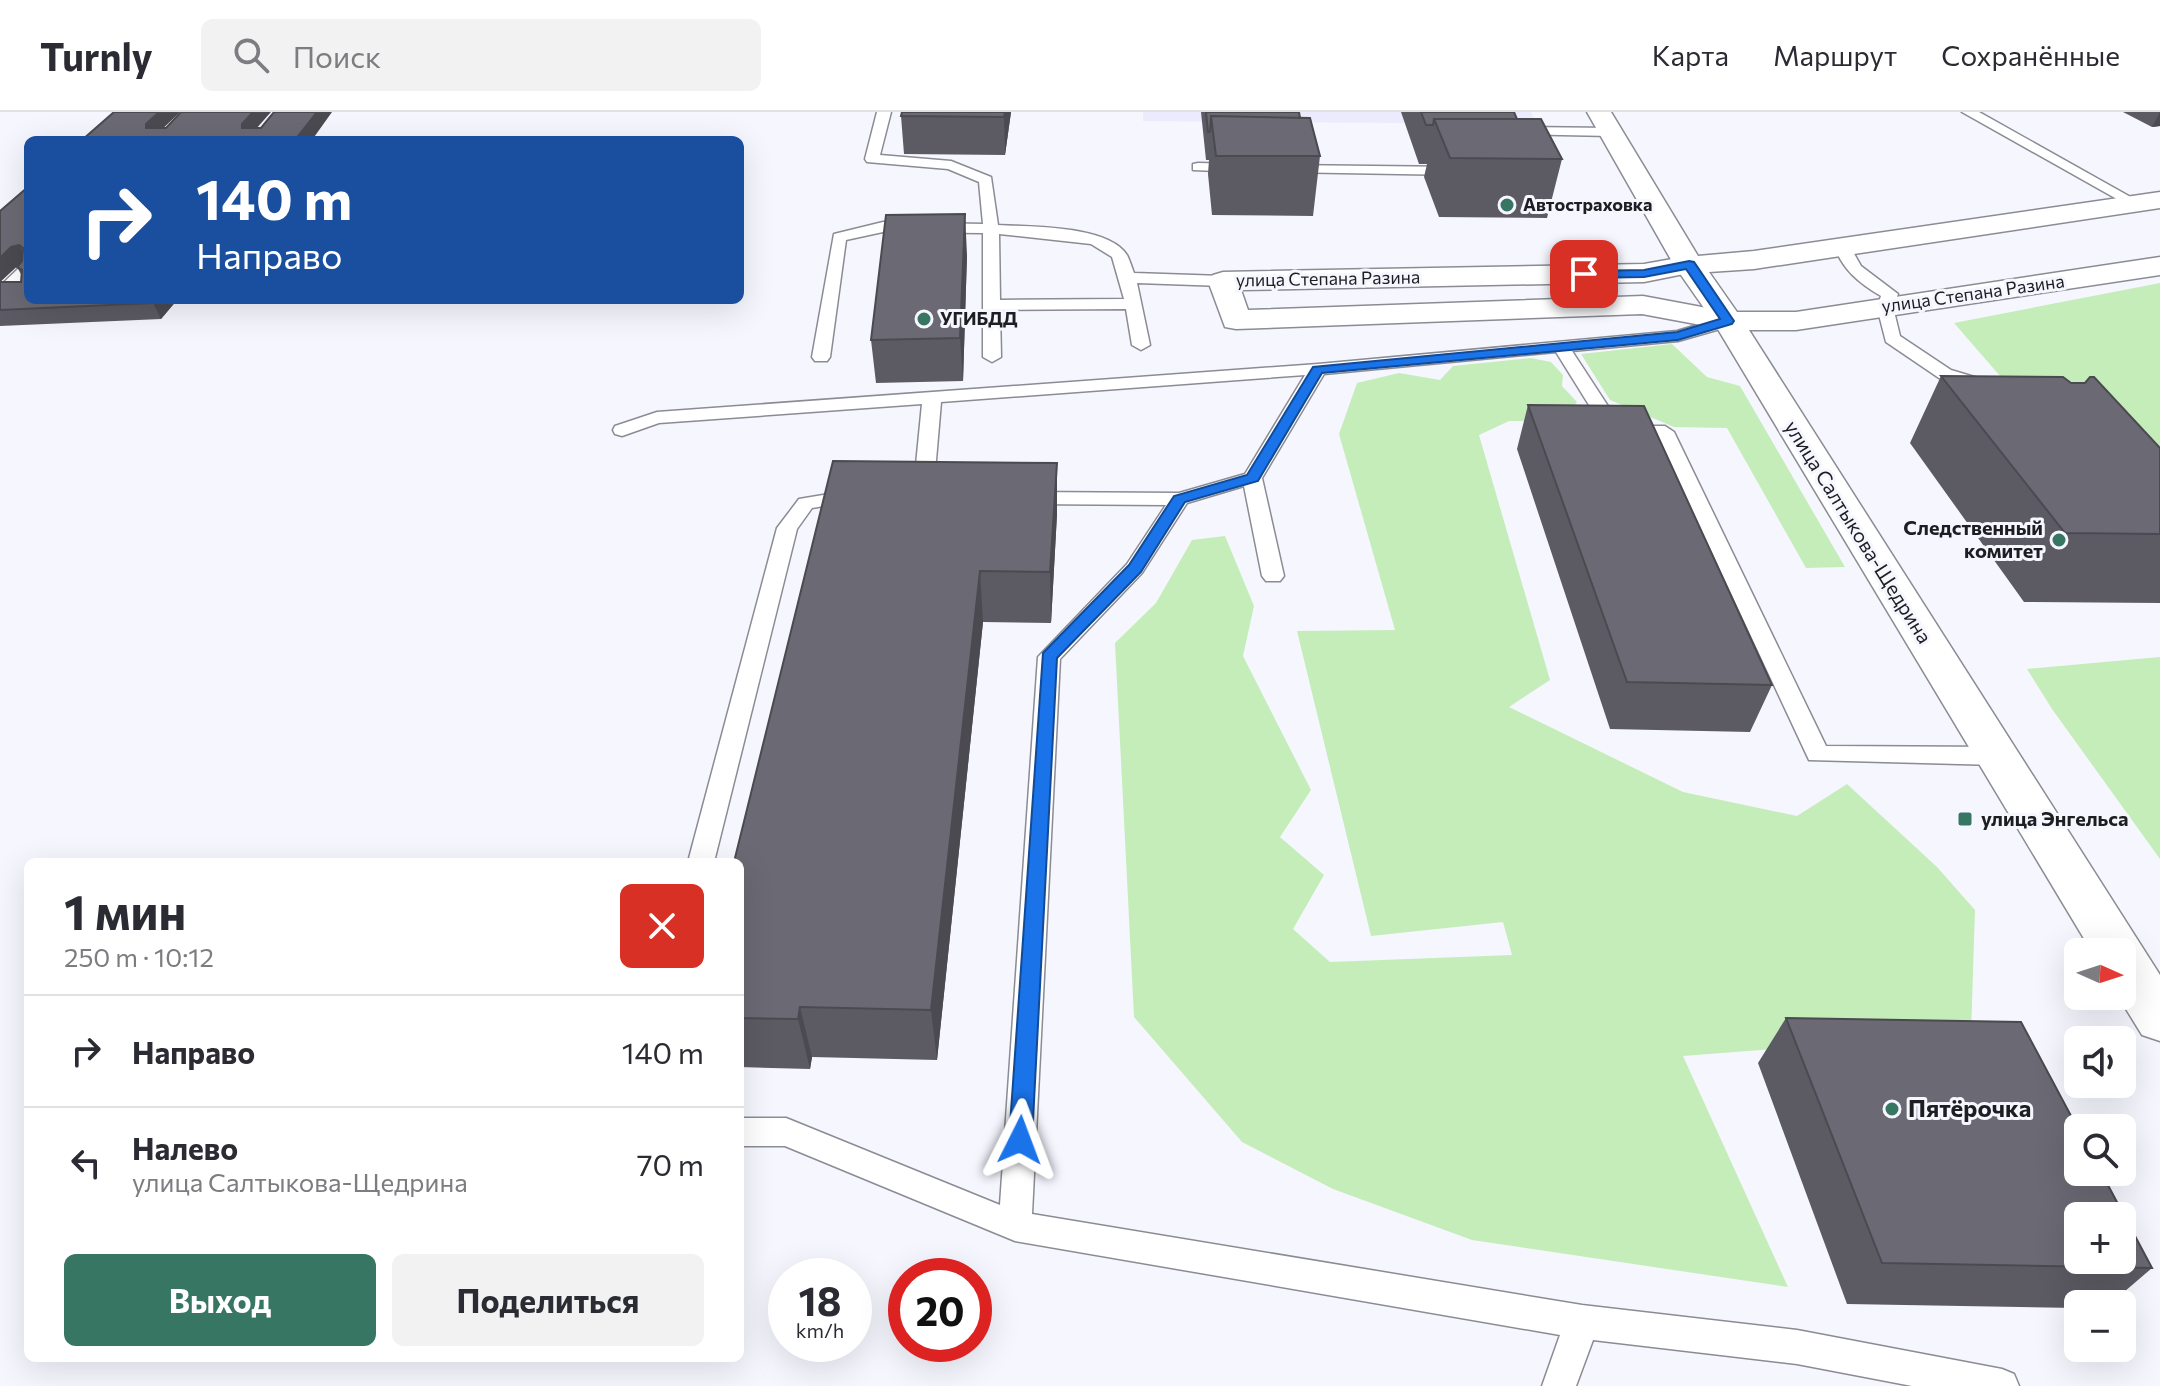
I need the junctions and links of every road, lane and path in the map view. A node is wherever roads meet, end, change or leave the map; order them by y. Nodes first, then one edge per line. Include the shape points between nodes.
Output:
1 (884, 112) edge
2 (1969, 112) edge
3 (1605, 122) edge
4 (1515, 145) edge
5 (1198, 167) dead end
6 (1478, 172) edge
7 (2148, 202) edge
8 (991, 229) junction
9 (1842, 246) junction
10 (1689, 265) junction
11 (2160, 266) edge
12 (24, 272) edge
13 (1128, 278) junction
14 (1223, 281) junction
15 (24, 291) edge
16 (1133, 304) junction
17 (991, 305) junction
18 (1885, 307) junction
19 (1728, 321) junction
20 (1141, 345) dead end
21 (1561, 347) junction
22 (821, 357) dead end
23 (992, 357) dead end
24 (1318, 369) junction
25 (932, 398) junction
26 (2003, 399) edge
27 (622, 430) dead end
28 (1584, 430) edge
29 (1614, 430) junction
30 (1252, 478) junction
31 (869, 496) edge
32 (896, 496) edge
33 (998, 497) edge
34 (1180, 499) junction
35 (1273, 576) dead end
36 (1997, 756) junction
37 (702, 858) edge
38 (2109, 938) edge
39 (2136, 980) edge
40 (2160, 1019) edge
41 (744, 1132) edge
42 (1015, 1226) junction
43 (1582, 1322) junction
44 (1559, 1386) edge
45 (2002, 1386) edge

1 - 8 lane via 872,159 951,165 986,180
2 - 7 lane
3 - 4 lane via 1510,131
3 - 10 main road, улица Салтыкова-Щедрина
5 - 6 lane
7 - 9 main road, улица Степана Разина
8 - 13 lane via 1096,240 1119,255
8 - 17 lane
8 - 22 lane via 883,227 839,237
9 - 10 main road, улица Степана Разина
9 - 18 lane via 1859,275 1890,294
10 - 14 main road, улица Степана Разина via 1644,273
10 - 19 main road, улица Салтыкова-Щедрина
11 - 18 main road, улица Степана Разина
12 - 15 lane via 4,291
13 - 14 lane
13 - 16 lane
14 - 19 main road, улица Степана Разина via 1236,320 1643,305
16 - 17 lane
16 - 20 lane
17 - 23 lane
18 - 19 main road, улица Степана Разина via 1796,321
18 - 26 lane via 1892,338 1946,381 1993,388
19 - 21 lane via 1678,336
19 - 36 main road, улица Салтыкова-Щедрина
21 - 24 lane
21 - 29 lane
24 - 25 lane
24 - 30 lane
25 - 27 lane via 657,418
25 - 32 lane via 930,497
28 - 29 lane
29 - 36 lane via 1665,432 1818,754
30 - 34 lane
30 - 35 lane
31 - 37 lane via 806,503 787,528
33 - 34 lane
34 - 42 lane via 1135,568 1049,657
36 - 38 main road, улица Салтыкова-Щедрина
39 - 40 main road
41 - 42 lane via 786,1132
42 - 43 lane
43 - 44 lane
43 - 45 lane via 1797,1347

